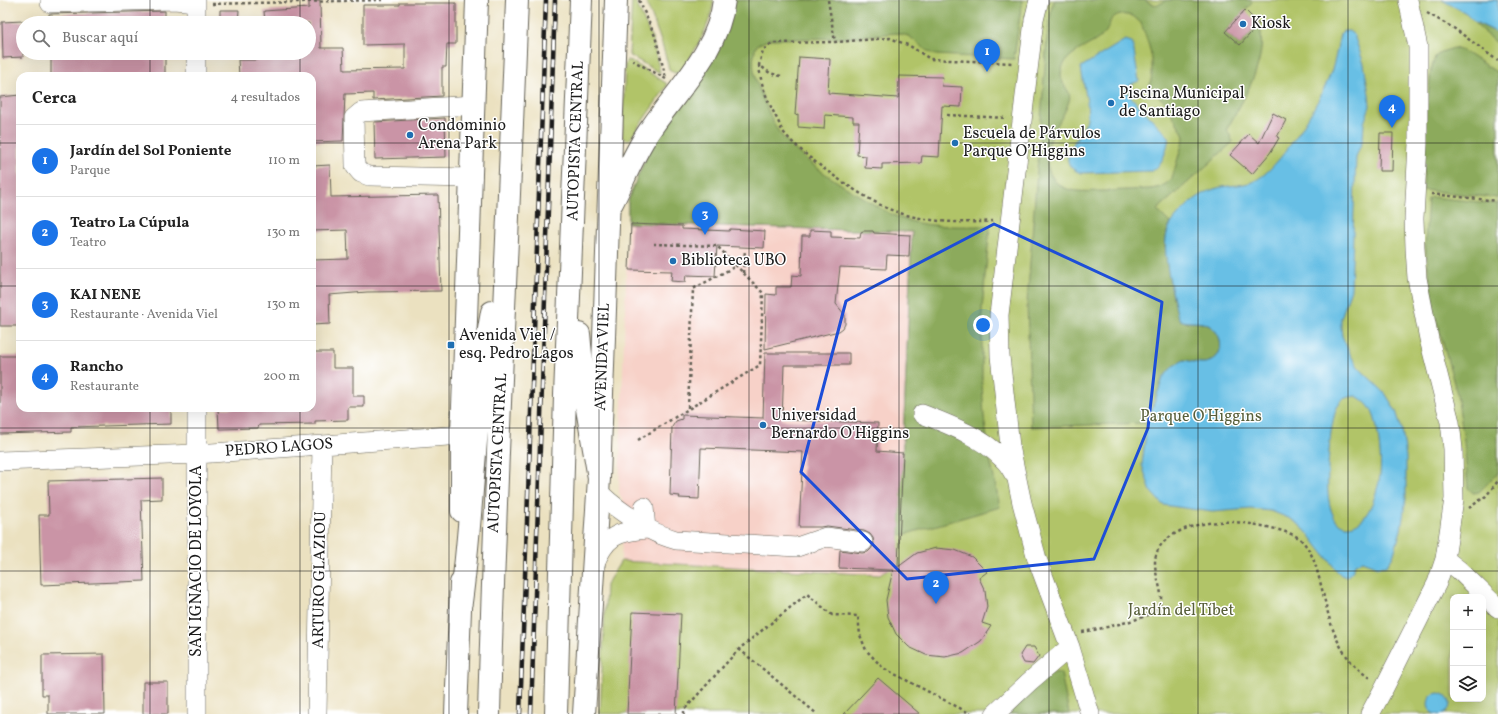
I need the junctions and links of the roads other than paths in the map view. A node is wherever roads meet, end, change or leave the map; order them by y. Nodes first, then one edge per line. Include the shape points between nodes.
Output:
1 (477, 0) edge
2 (517, 0) edge
3 (581, 0) edge
4 (616, 0) edge
5 (724, 0) edge
6 (1039, 0) edge
7 (1408, 0) edge
8 (196, 1) edge
9 (50, 2) dead end
10 (196, 16) edge
11 (196, 60) edge
12 (196, 72) edge
13 (474, 105) junction
14 (472, 178) junction
15 (608, 212) junction
16 (507, 245) junction
17 (570, 272) junction
18 (197, 412) edge
19 (922, 414) dead end
20 (462, 435) junction
21 (322, 445) junction
22 (197, 454) junction
23 (0, 461) edge
24 (1016, 477) junction
25 (598, 484) junction
26 (644, 507) dead end
27 (646, 529) junction
28 (863, 542) dead end
29 (1445, 559) junction
30 (594, 565) junction
31 (461, 602) junction
32 (1498, 608) edge
33 (1068, 641) junction
34 (197, 714) edge
35 (318, 714) edge
36 (456, 714) edge
37 (489, 714) edge
38 (556, 714) edge
39 (584, 714) edge
40 (995, 714) edge
41 (1090, 714) edge
42 (1370, 714) edge

1 - 13 main road
2 - 16 main road, AUTOPISTA CENTRAL
3 - 17 main road, AUTOPISTA CENTRAL
4 - 15 main road, AVENIDA VIEL
5 - 15 main road via 720,20 706,51 673,84
6 - 24 street via 1028,63 999,315 999,350 1005,413
7 - 29 street via 1418,48 1415,193 1417,278 1454,449 1452,522
8 - 9 street
8 - 10 street
11 - 12 street
13 - 14 main road
13 - 14 street via 361,112 354,118 355,166 361,173 369,176
14 - 20 main road
15 - 25 main road, AVENIDA VIEL
16 - 31 main road via 483,371
16 - 37 main road, AUTOPISTA CENTRAL via 493,549
17 - 25 main road
17 - 38 main road, AUTOPISTA CENTRAL
18 - 22 street, SAN IGNACIO DE LOYOLA
19 - 24 street via 992,448 1005,460
20 - 21 street, PEDRO LAGOS
20 - 31 main road
21 - 22 street, PEDRO LAGOS
21 - 35 street, ARTURO GLAZIOU
22 - 23 street, PEDRO LAGOS
22 - 34 street, SAN IGNACIO DE LOYOLA
24 - 33 street via 1037,558
25 - 27 street via 606,500
25 - 30 main road, AVENIDA VIEL
26 - 27 street
27 - 28 street via 658,535 690,542 797,547 826,537
27 - 30 street via 614,535 604,545
29 - 32 street
29 - 42 street via 1432,594
30 - 39 main road, AVENIDA VIEL
31 - 36 main road
33 - 40 street
33 - 41 street

